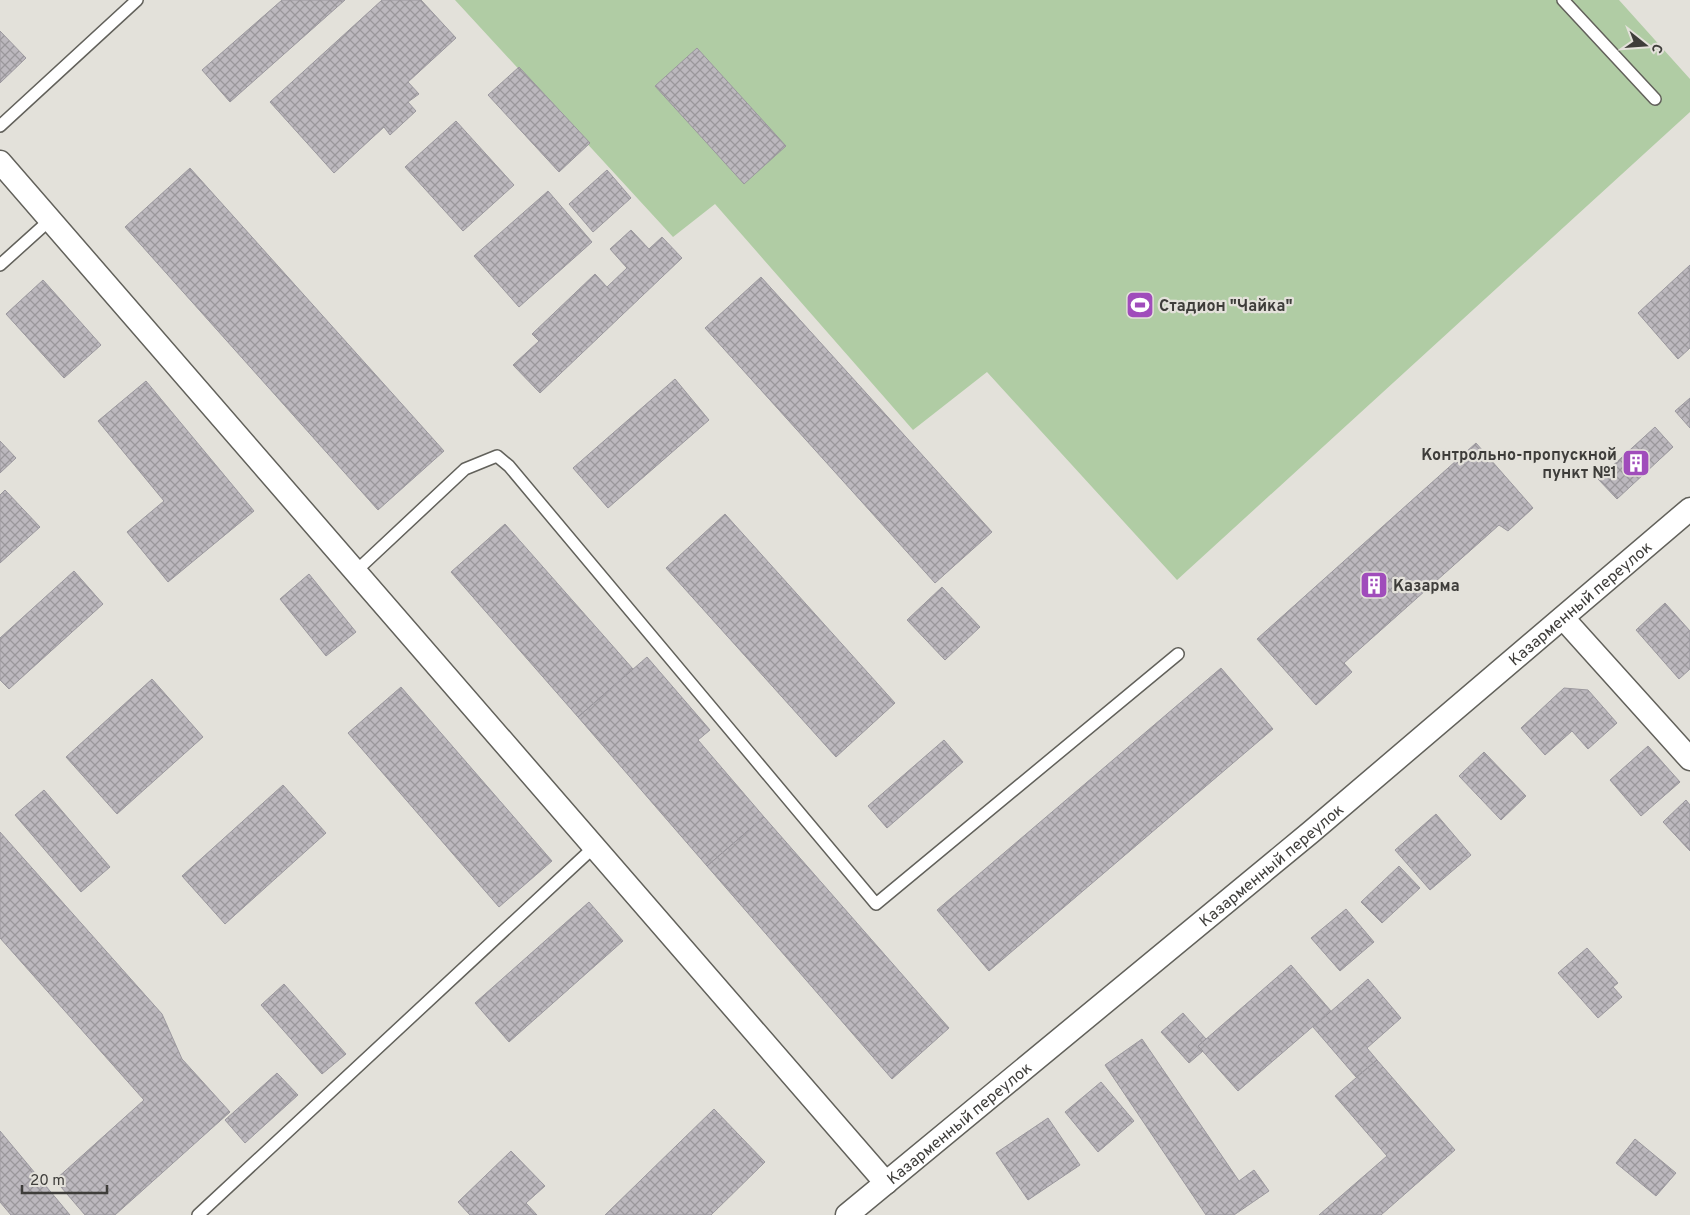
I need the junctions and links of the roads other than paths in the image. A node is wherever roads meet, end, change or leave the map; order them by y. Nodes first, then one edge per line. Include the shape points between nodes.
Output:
1 (137, 0) edge
2 (1563, 0) edge
3 (1655, 99) dead end
4 (0, 126) edge
5 (0, 162) edge
6 (51, 219) junction
7 (0, 265) edge
8 (1690, 509) edge
9 (355, 572) junction
10 (1563, 618) junction
11 (1178, 654) dead end
12 (1690, 759) edge
13 (593, 848) junction
14 (886, 1183) junction
15 (198, 1215) edge
16 (847, 1215) edge

1 - 4 lane
2 - 3 lane
5 - 6 street
6 - 7 lane
6 - 9 street
8 - 10 street, Казарменный переулок
9 - 11 lane via 465,470 497,456 515,473 876,904
9 - 13 street
10 - 12 street
10 - 14 street, Казарменный переулок via 1311,832
13 - 14 street
13 - 15 lane
14 - 16 street, Казарменный переулок

